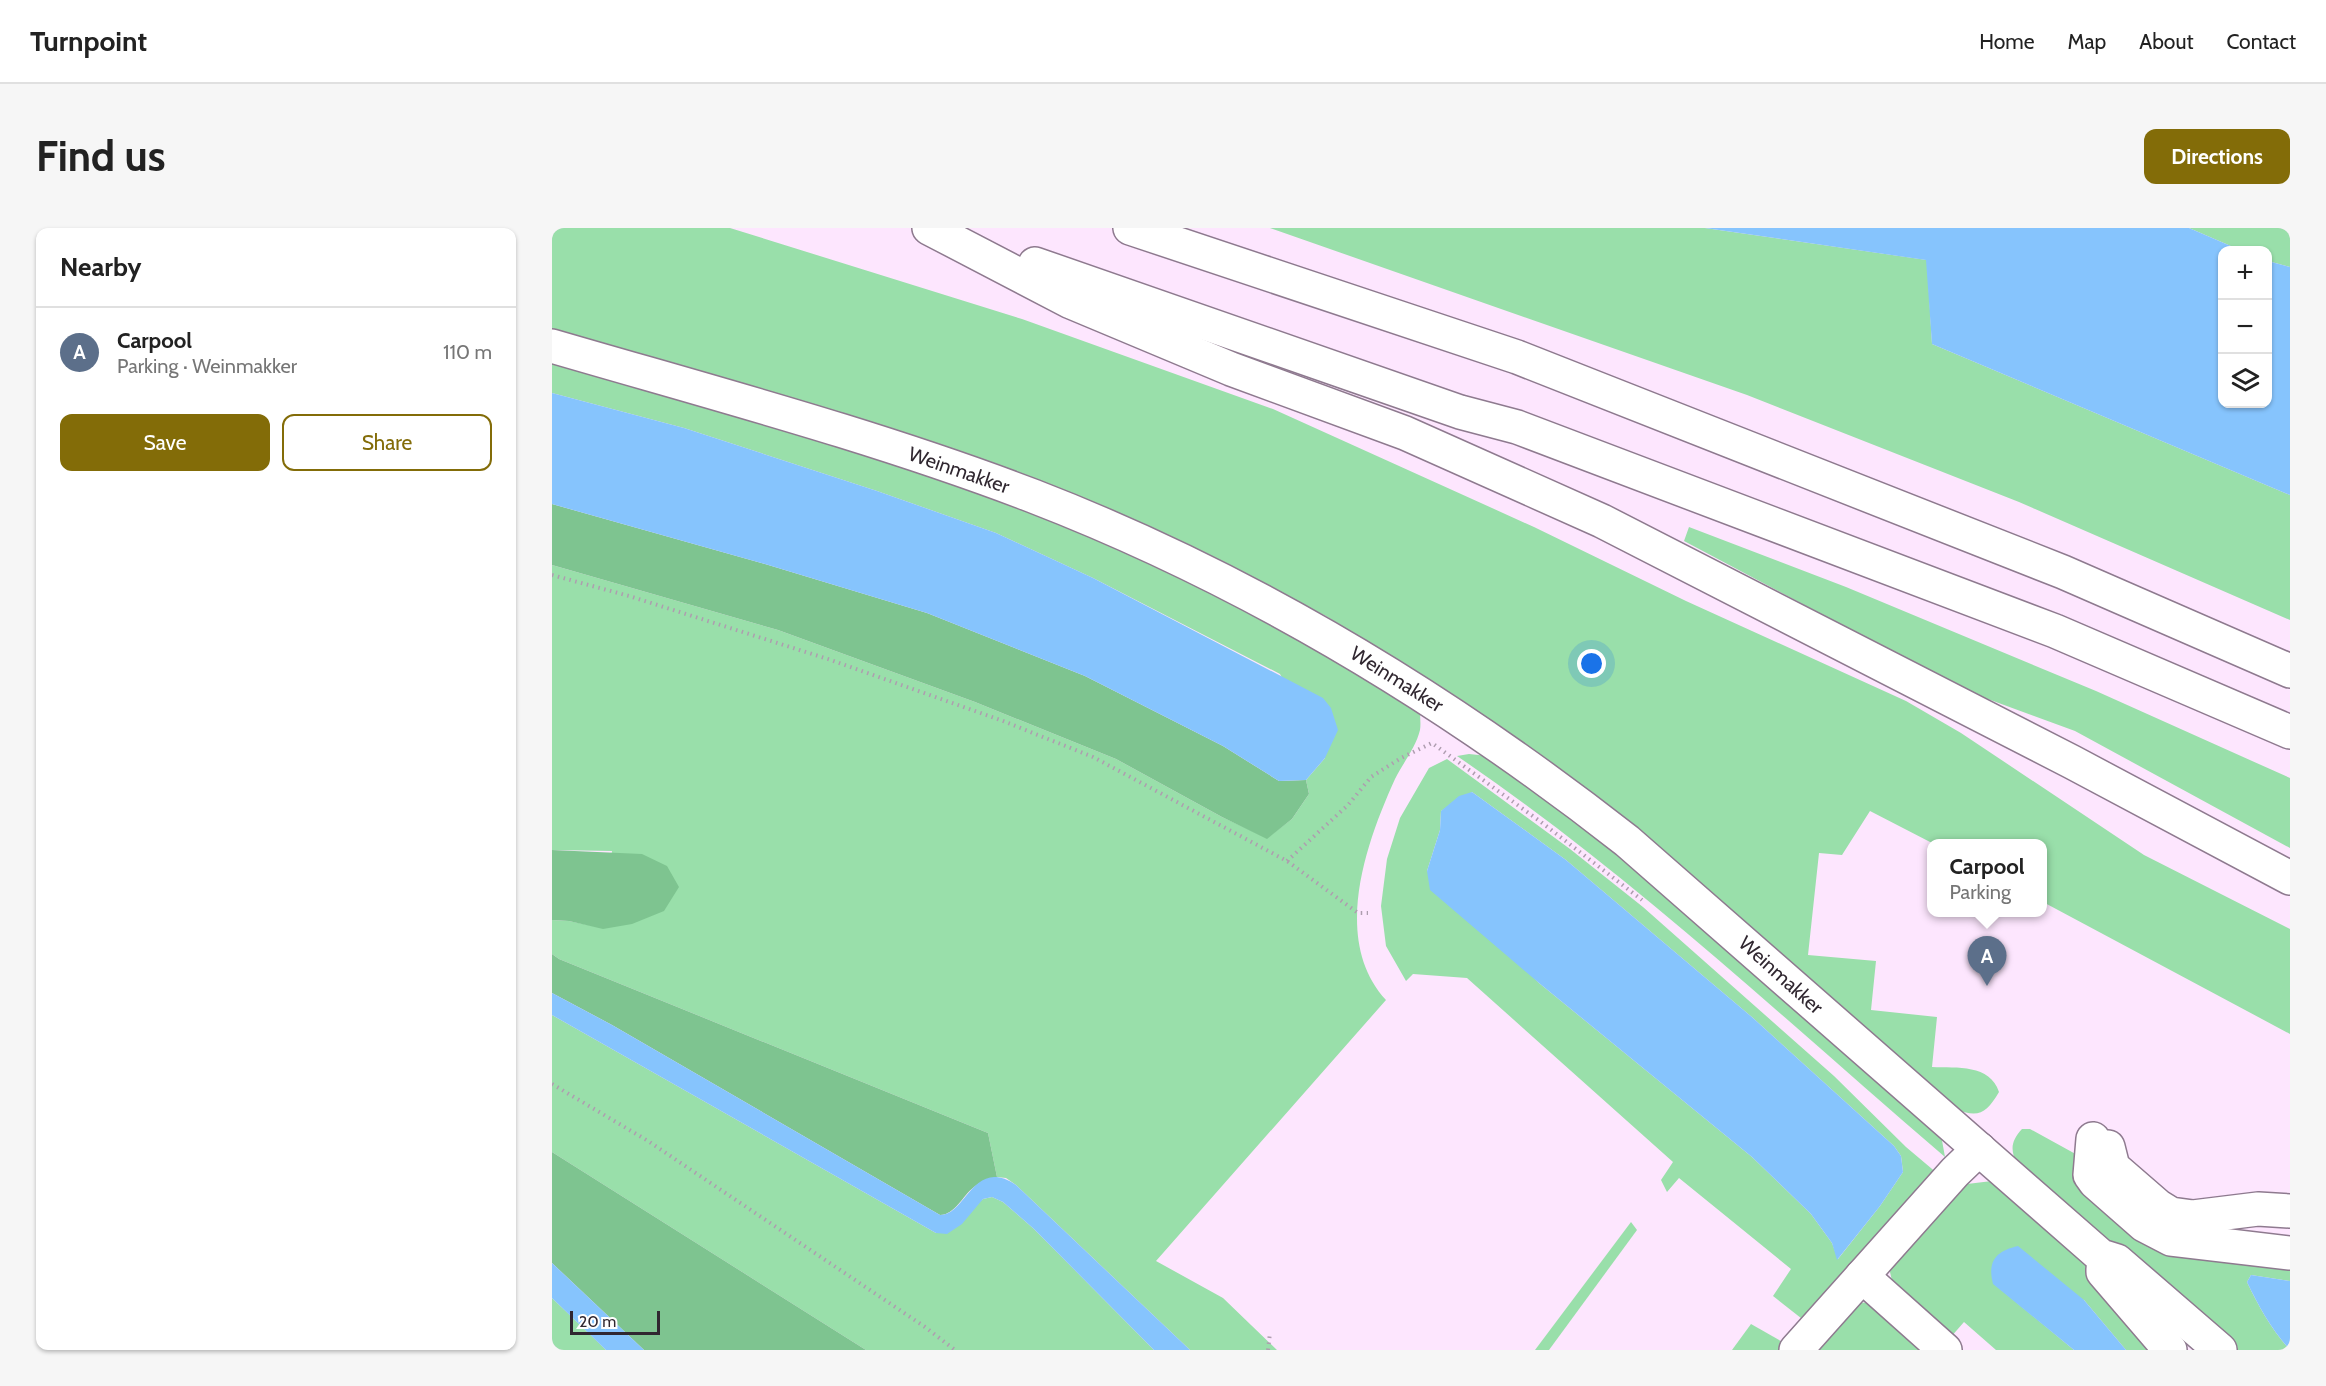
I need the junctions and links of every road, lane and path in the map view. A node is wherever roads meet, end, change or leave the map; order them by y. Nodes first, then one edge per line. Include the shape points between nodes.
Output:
1 (930, 228) edge
2 (1130, 228) edge
3 (552, 346) edge
4 (552, 574) edge
5 (2290, 671) edge
6 (2290, 732) edge
7 (1287, 861) junction
8 (2290, 879) edge
9 (1648, 904) dead end
10 (1368, 913) dead end
11 (552, 1084) edge
12 (1978, 1149) junction
13 (2290, 1212) edge
14 (2290, 1253) edge
15 (2101, 1256) junction
16 (1862, 1276) junction
17 (1270, 1333) dead end
18 (954, 1350) edge
19 (1268, 1350) edge
20 (1796, 1350) edge
21 (1945, 1350) edge
22 (2170, 1350) edge
23 (2220, 1350) edge

1 - 6 main road via 1449,408 1517,427 2055,631
1 - 8 main road via 1071,302 1231,369 1405,434 1602,520
2 - 5 main road via 1517,357 2063,572
3 - 12 main road, Weinmakker via 975,474 1169,555 1331,638 1452,714 1627,841
4 - 7 path via 831,660 1093,756
7 - 9 path via 1348,805 1371,777 1432,743
7 - 10 path via 1358,913
11 - 18 path via 648,1141
12 - 15 main road, Weinmakker
12 - 16 main road
13 - 14 main road via 2258,1209 2193,1217 2171,1214 2113,1167 2100,1143 2090,1175 2144,1226 2171,1239
15 - 22 main road, Weinmakker via 2103,1272
15 - 23 main road, Weinmakker via 2117,1261
16 - 20 main road
16 - 21 main road
17 - 19 path

